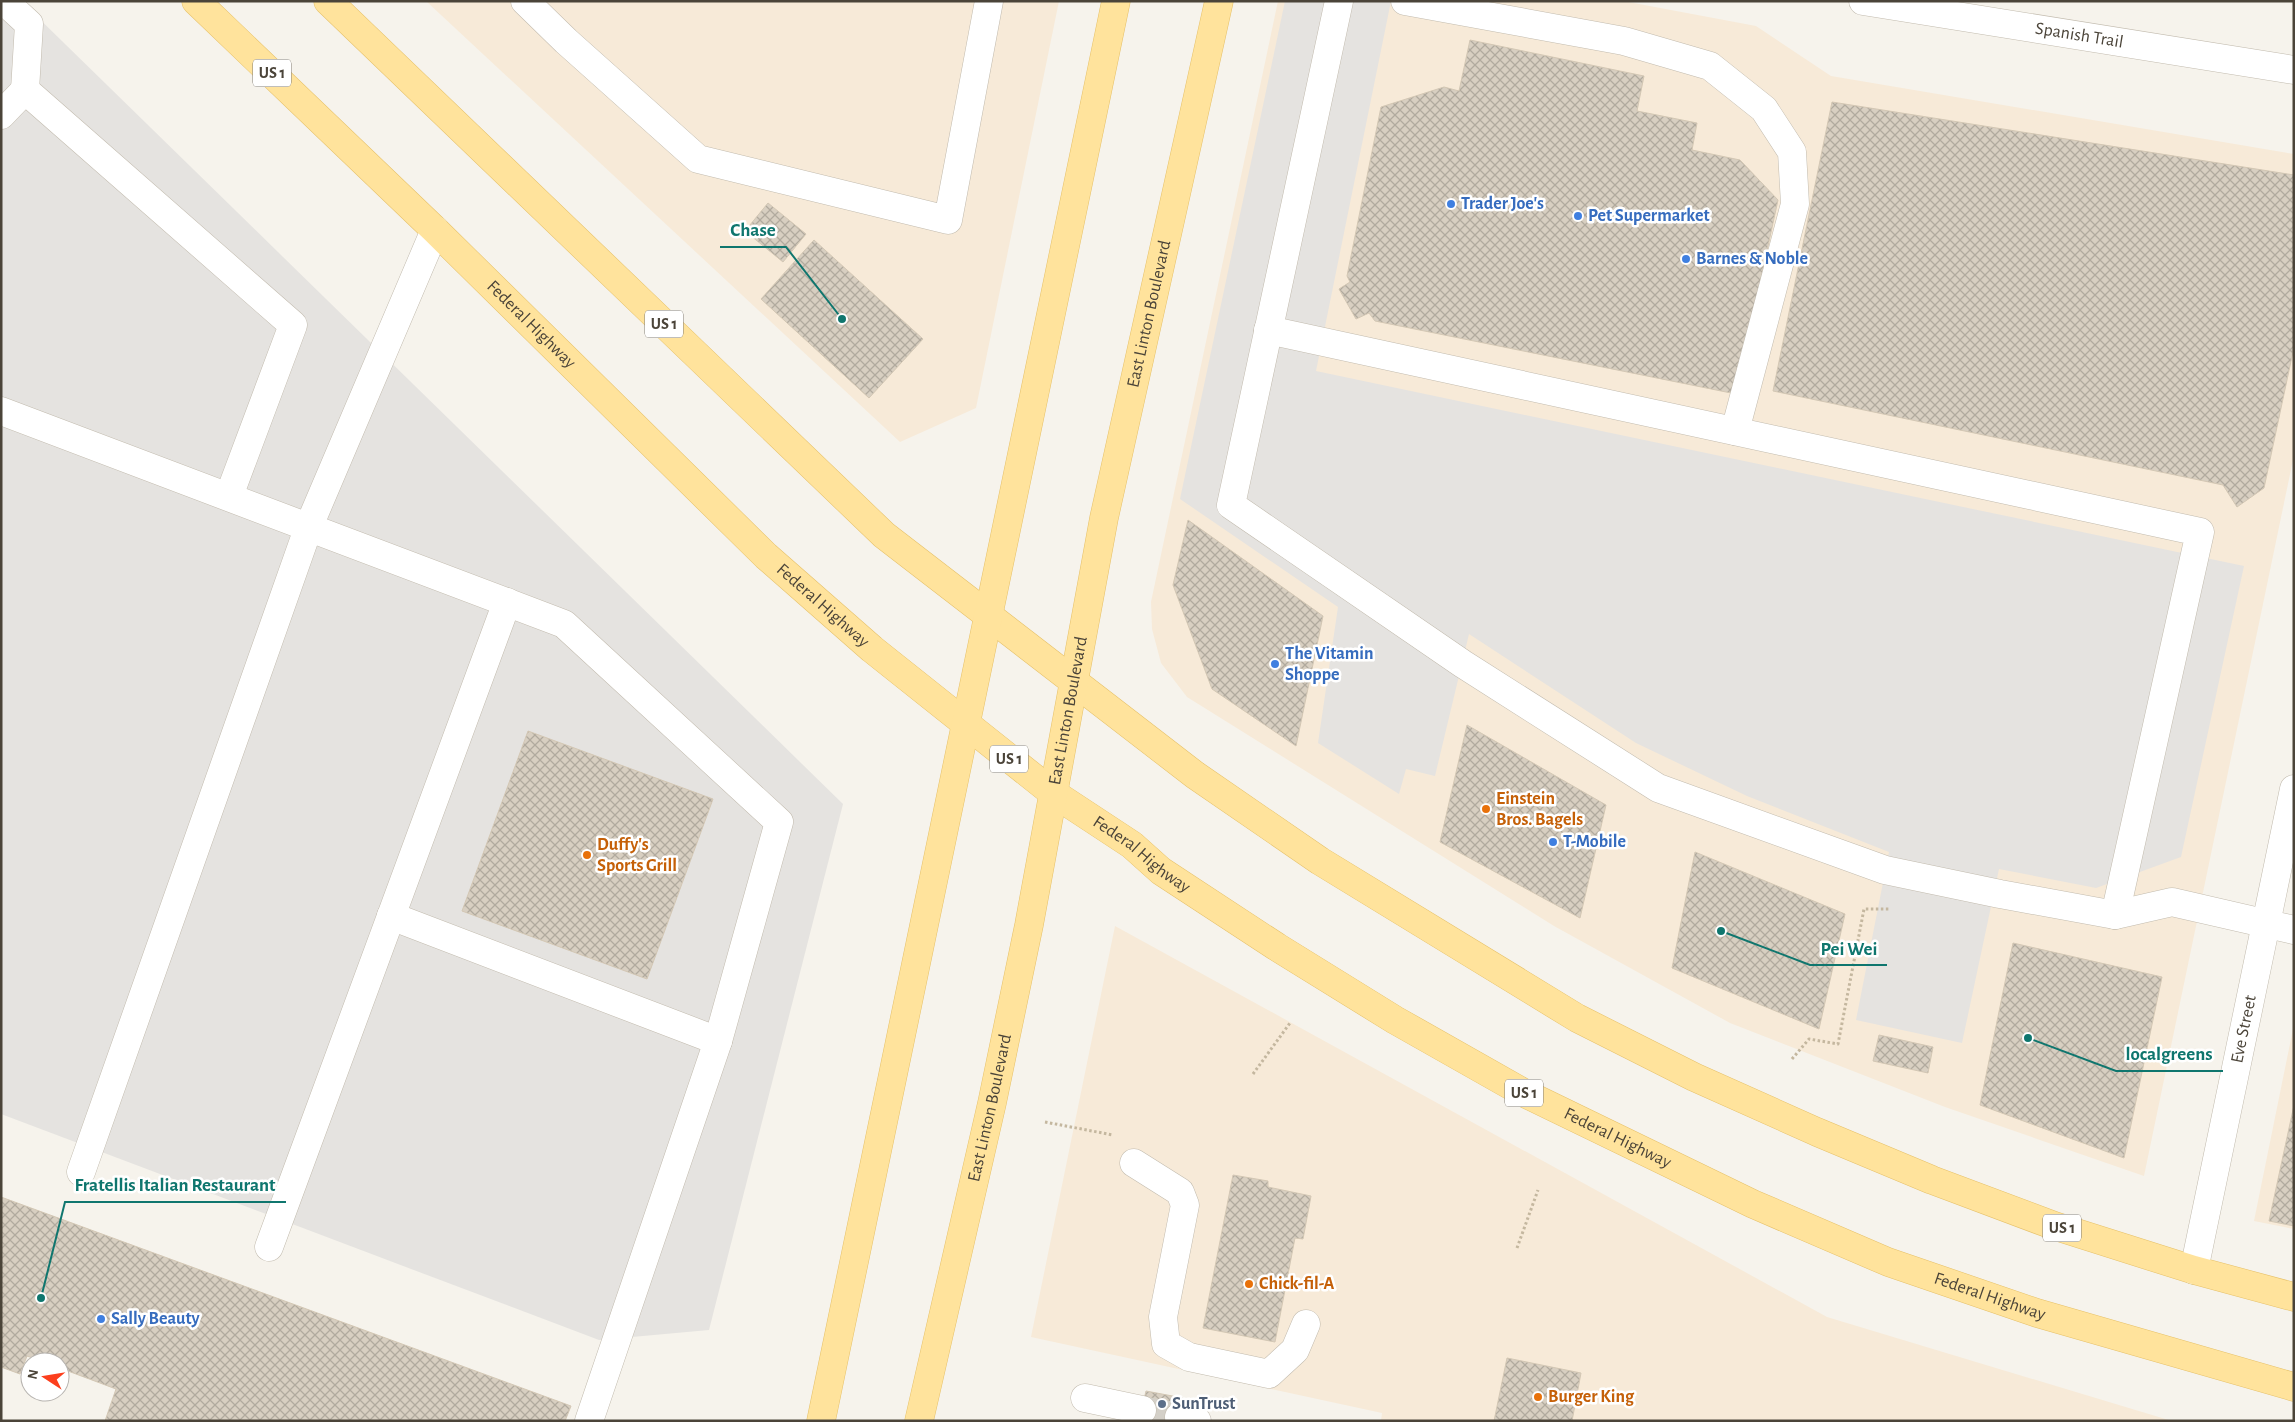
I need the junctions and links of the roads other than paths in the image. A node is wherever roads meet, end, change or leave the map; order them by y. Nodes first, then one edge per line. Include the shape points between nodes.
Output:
1 (4, 1) edge
2 (196, 1) edge
3 (328, 1) edge
4 (525, 1) edge
5 (989, 1) edge
6 (1116, 1) edge
7 (1219, 1) edge
8 (1339, 1) edge
9 (1405, 1) edge
10 (1864, 1) edge
11 (2294, 70) edge
12 (25, 90) junction
13 (1, 115) edge
14 (436, 230) junction
15 (1268, 330) junction
16 (1, 411) edge
17 (1735, 431) junction
18 (229, 496) junction
19 (308, 526) junction
20 (507, 602) junction
21 (987, 616) junction
22 (1074, 682) junction
23 (965, 724) junction
24 (2294, 789) edge
25 (1053, 793) junction
26 (2115, 914) junction
27 (391, 916) junction
28 (2266, 924) junction
29 (2294, 930) edge
30 (718, 1041) junction
31 (1134, 1163) dead end
32 (81, 1172) dead end
33 (269, 1247) dead end
34 (2194, 1270) junction
35 (2294, 1297) edge
36 (1306, 1324) dead end
37 (2294, 1387) edge
38 (1085, 1398) dead end
39 (1142, 1410) tunnel mouth
40 (589, 1421) edge
41 (821, 1421) edge
42 (919, 1421) edge

1 - 12 street via 28,24
2 - 14 main road, Federal Highway / US 1
3 - 21 main road, US 1 via 884,535
4 - 5 street via 566,42 698,158 948,220
6 - 21 main road
7 - 22 main road, East Linton Boulevard via 1104,518
8 - 15 street
9 - 17 street via 1624,41 1710,66 1764,109 1792,152 1795,204
10 - 11 street, Spanish Trail
12 - 13 street
12 - 18 street via 292,325
14 - 19 street
14 - 23 main road, Federal Highway / US 1 via 766,556 872,649
15 - 17 street
15 - 26 street via 1231,505 1355,592 1658,788 1886,870
16 - 18 street
17 - 26 street via 2200,532
18 - 19 street
19 - 20 street
19 - 32 street
20 - 27 street
20 - 30 street via 564,624 779,822
21 - 22 main road, US 1
21 - 23 main road
22 - 25 main road, East Linton Boulevard
22 - 34 main road, US 1 via 1195,775 1320,861 1577,1018 1747,1101 1932,1180 2055,1226
23 - 25 main road, Federal Highway / US 1
23 - 41 main road
24 - 28 street, Eve Street
25 - 37 main road, Federal Highway / US 1 via 1132,845 1161,871 1396,1020 1524,1093 1656,1159 1898,1265 2037,1313
25 - 42 main road, East Linton Boulevard via 992,1103
26 - 28 street via 2172,902
27 - 30 street
27 - 33 street
28 - 29 street
28 - 34 street, Eve Street
30 - 40 street
31 - 36 street via 1180,1192 1185,1205 1163,1317 1166,1344 1189,1357 1268,1374 1295,1350
34 - 35 main road, US 1
38 - 39 street

